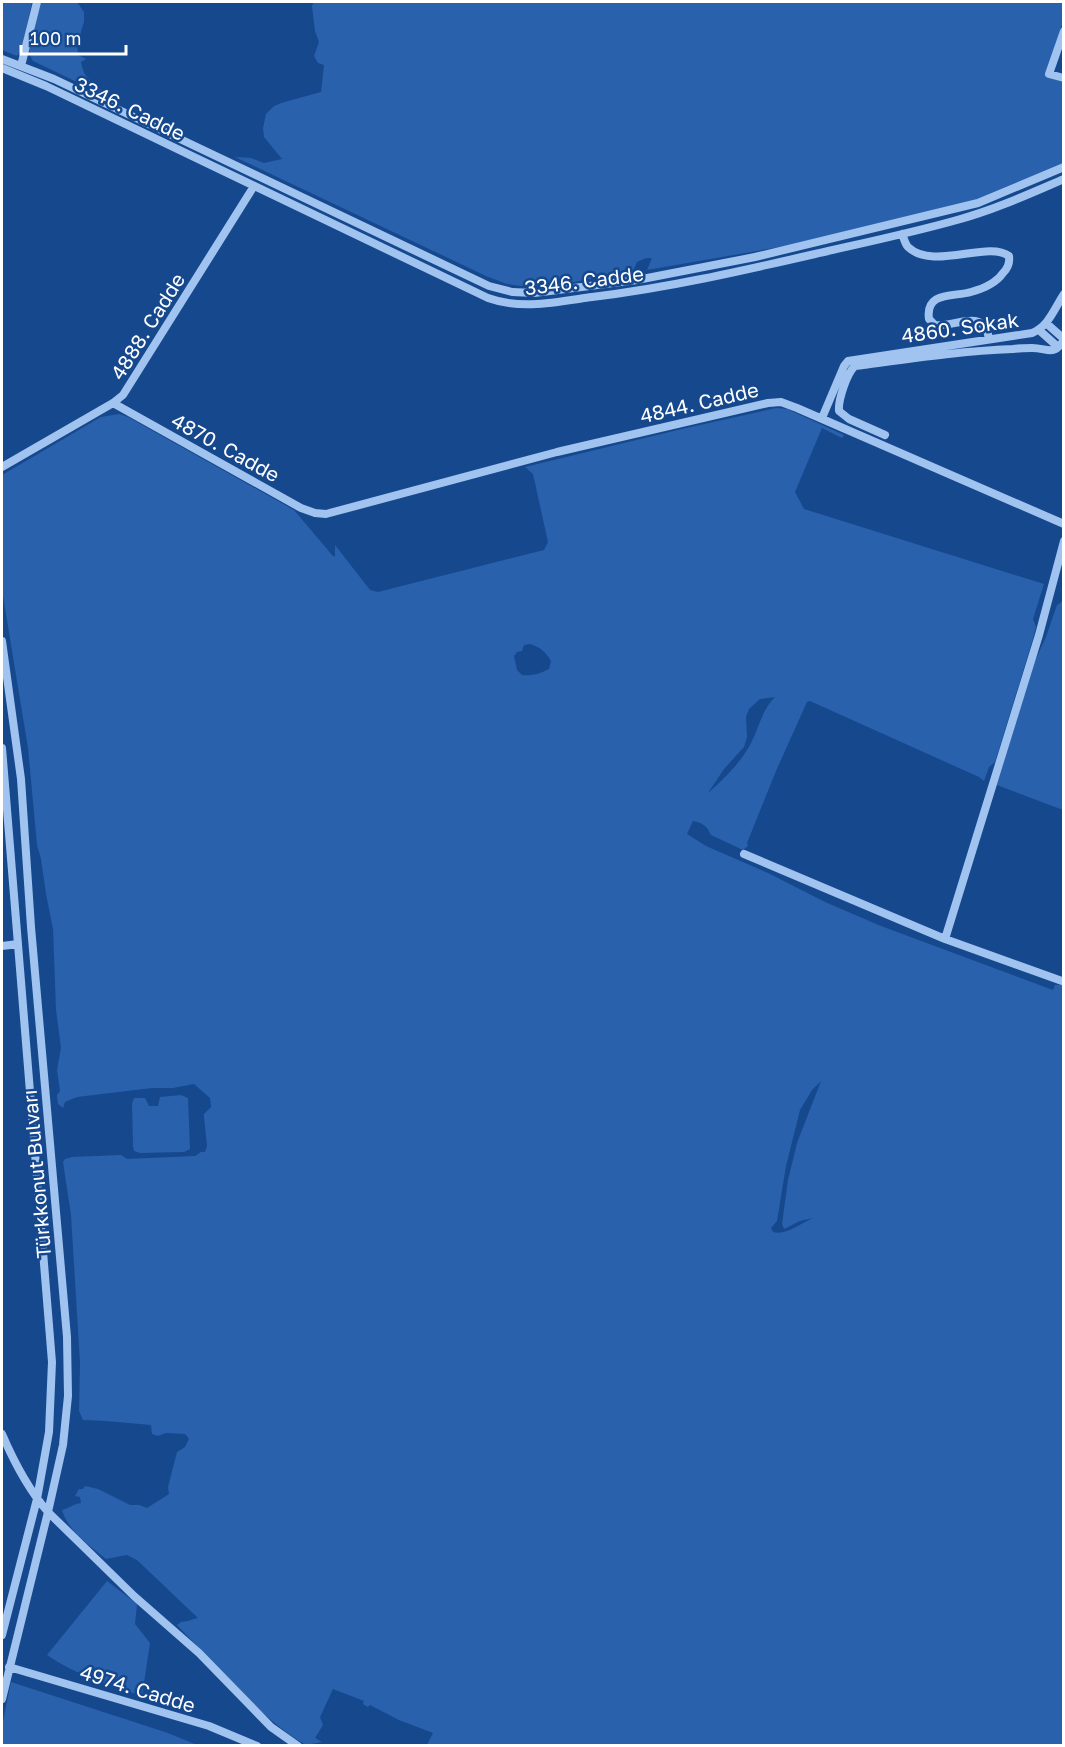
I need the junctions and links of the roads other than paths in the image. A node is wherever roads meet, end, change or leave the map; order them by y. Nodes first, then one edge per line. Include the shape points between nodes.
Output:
1 (37, 2) edge
2 (1064, 31) edge
3 (2, 59) edge
4 (21, 66) junction
5 (2, 68) edge
6 (1064, 78) edge
7 (1064, 167) edge
8 (1064, 179) edge
9 (254, 186) junction
10 (902, 234) junction
11 (1064, 294) edge
12 (1046, 323) junction
13 (1040, 330) junction
14 (989, 339) junction
15 (1064, 339) edge
16 (1058, 347) junction
17 (113, 403) junction
18 (822, 418) junction
19 (885, 435) dead end
20 (2, 467) edge
21 (326, 514) joint
22 (1064, 524) edge
23 (1064, 541) edge
24 (2, 641) edge
25 (2, 748) edge
26 (744, 854) dead end
27 (945, 939) junction
28 (18, 944) junction
29 (2, 946) edge
30 (1062, 981) dead end
31 (2, 1434) edge
32 (37, 1499) junction
33 (48, 1512) junction
34 (2, 1635) edge
35 (9, 1667) junction
36 (2, 1699) edge
37 (257, 1746) edge
38 (298, 1746) edge

1 - 4 street
2 - 6 street via 1049,74
3 - 4 street, 3346. Cadde
4 - 7 street, 3346. Cadde via 489,286 518,293 637,280 755,257 948,212
5 - 9 street, 3346. Cadde
8 - 10 street, 3346. Cadde via 959,220
9 - 10 street, 3346. Cadde via 488,298 517,304 634,292
9 - 17 street, 4888. Cadde via 126,392
10 - 14 street via 906,245 927,255 1002,252 1009,256 1010,264 994,282 969,293 939,298 929,310 929,319 935,325 979,322
11 - 12 street, 4860. Sokak
12 - 13 street, 4860. Sokak
12 - 15 street
13 - 14 street, 4860. Sokak
13 - 16 street
14 - 18 street, 4860. Sokak via 848,361
15 - 16 street
16 - 19 street via 1054,351 971,350 855,366 850,370 839,411
17 - 20 street, 4888. Cadde
17 - 21 street, 4870. Cadde via 301,508
18 - 21 street, 4844. Cadde via 788,404 768,403 557,452
18 - 22 street, 4844. Cadde
23 - 27 street
24 - 33 street, Türkkonut Bulvarı via 21,779 67,1336 67,1413
25 - 28 street, Türkkonut Bulvarı
26 - 27 street
27 - 30 street
28 - 29 street
28 - 32 street, Türkkonut Bulvarı via 52,1362 49,1432
31 - 32 street
32 - 33 street
32 - 34 street, Türkkonut Bulvarı
33 - 35 street, Türkkonut Bulvarı
33 - 38 street via 199,1653 271,1727
35 - 36 street, Türkkonut Bulvarı
35 - 37 street, 4974. Cadde via 209,1726

